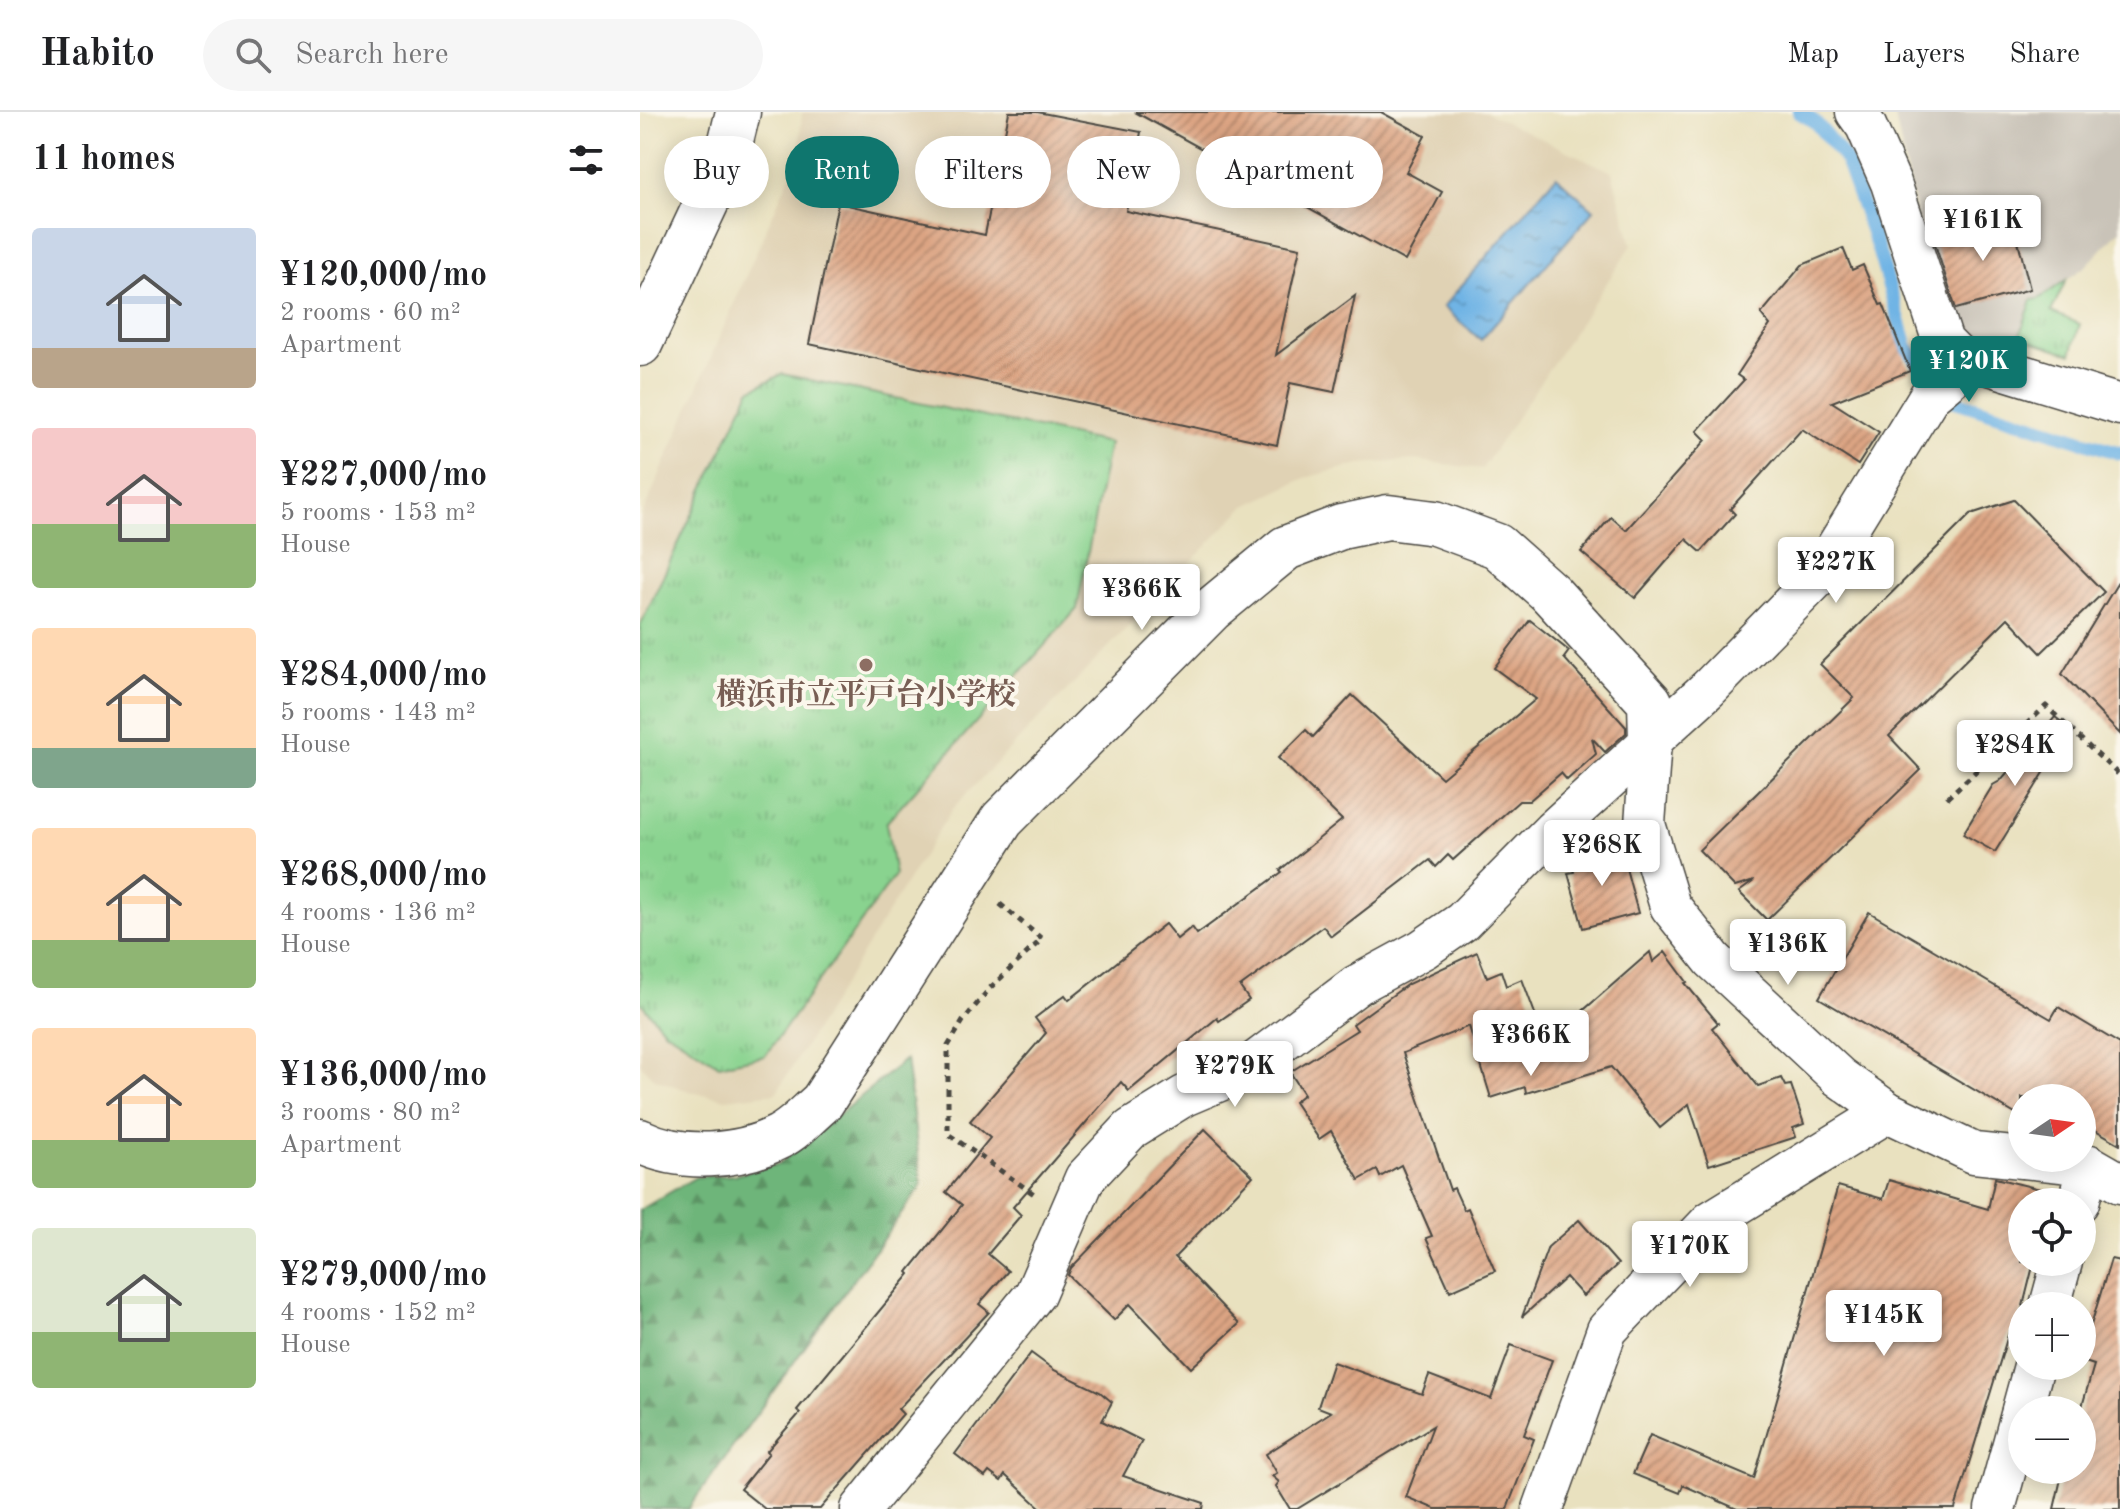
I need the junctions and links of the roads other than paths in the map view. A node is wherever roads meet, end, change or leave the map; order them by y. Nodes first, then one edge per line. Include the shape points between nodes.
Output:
1 (738, 112) edge
2 (1856, 112) edge
3 (640, 344) edge
4 (1966, 365) junction
5 (2120, 405) edge
6 (1651, 741) junction
7 (1888, 1112) junction
8 (641, 1143) edge
9 (2008, 1156) edge
10 (2064, 1172) edge
11 (2096, 1183) edge
12 (2008, 1461) edge
13 (861, 1509) edge
14 (1543, 1509) edge
15 (1995, 1509) edge

1 - 3 street via 726,161
2 - 4 street via 1891,183 1943,342
4 - 5 street via 1983,363
4 - 6 street via 1930,395 1818,577
6 - 7 street via 1645,824 1670,906 1734,980 1839,1077
6 - 8 street via 1650,702 1550,593 1497,546 1435,523 1388,517 1341,527 1286,548 1212,609 1002,820 822,1102 781,1136 746,1150 701,1154
6 - 13 street via 1462,922 1357,985 1243,1071 1184,1096 1131,1129 1085,1178 1035,1294
7 - 9 street via 1974,1153
7 - 14 street via 1711,1221 1607,1330
10 - 11 street
12 - 15 street

